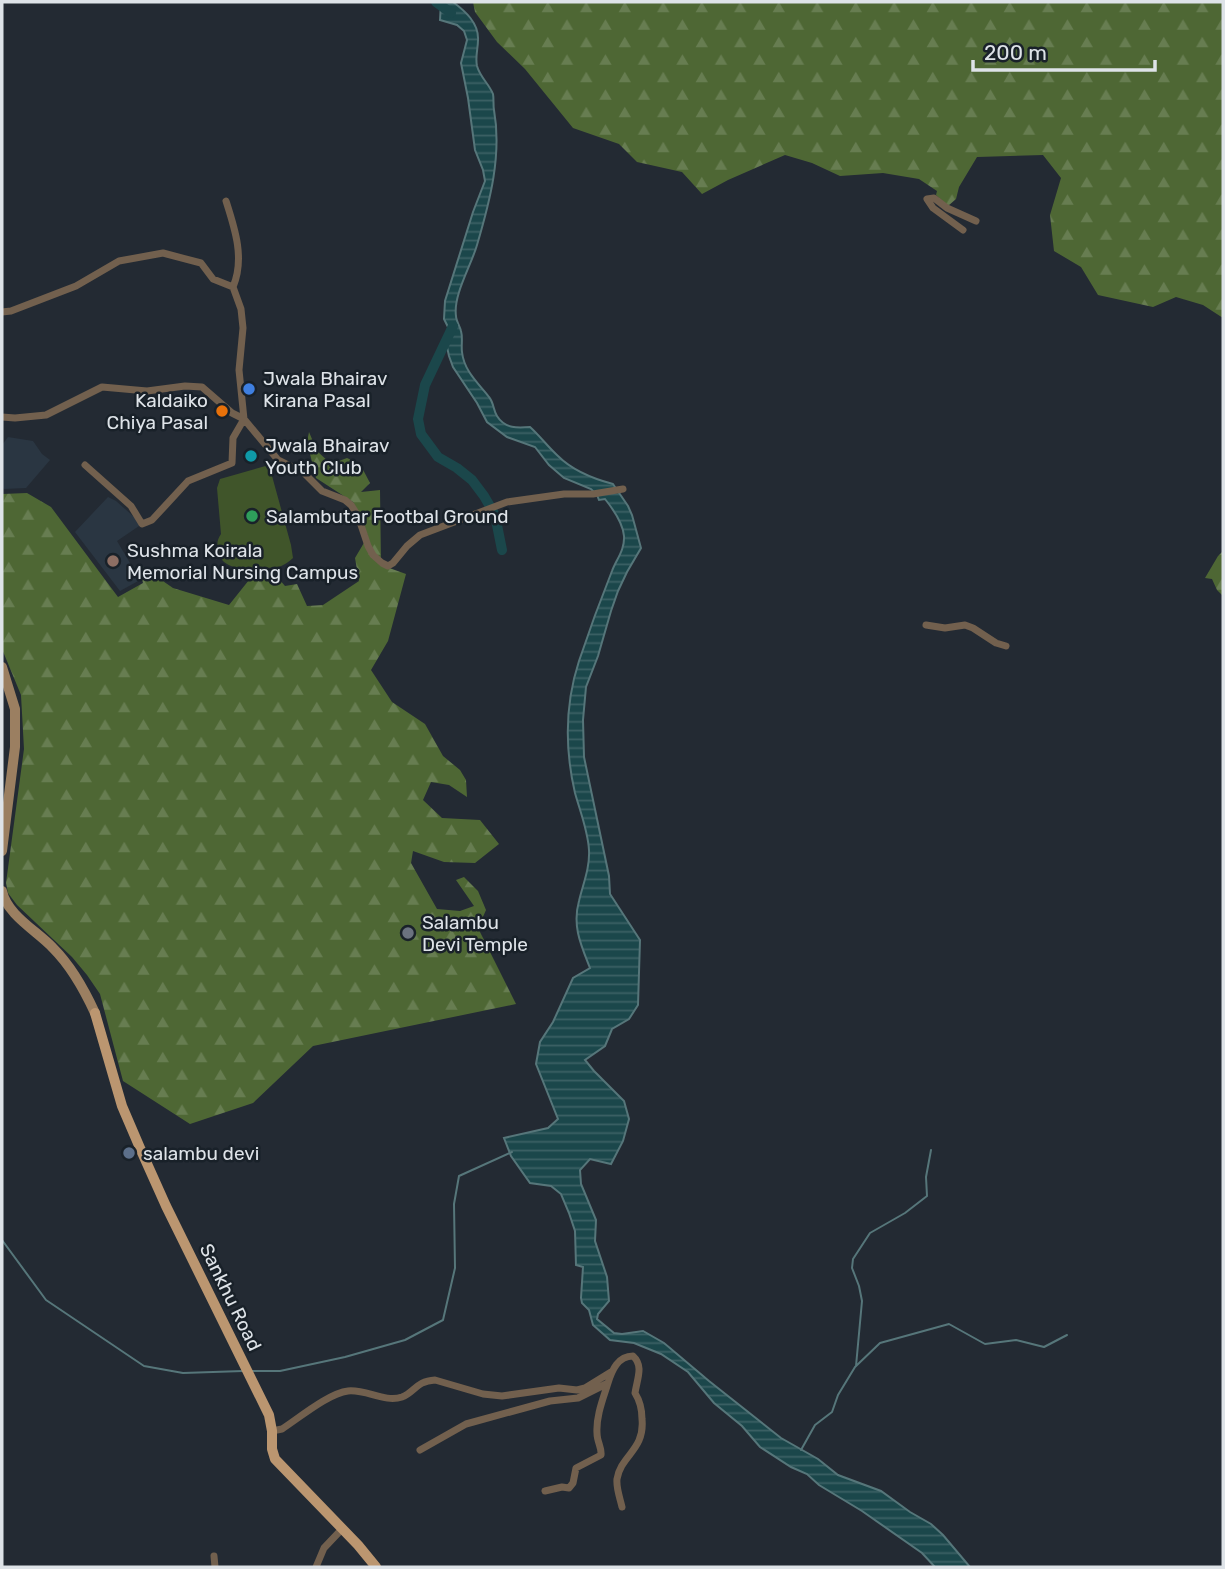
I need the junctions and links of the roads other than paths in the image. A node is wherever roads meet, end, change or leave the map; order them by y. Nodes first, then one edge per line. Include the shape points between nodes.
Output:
1 (226, 201) dead end
2 (976, 220) dead end
3 (962, 230) dead end
4 (233, 287) junction
5 (2, 312) edge
6 (2, 417) edge
7 (244, 419) junction
8 (85, 465) dead end
9 (623, 489) dead end
10 (926, 625) dead end
11 (1006, 646) dead end
12 (2, 667) edge
13 (2, 851) edge
14 (2, 896) edge
15 (95, 1013) joint
16 (611, 1372) junction
17 (608, 1383) junction
18 (272, 1431) junction
19 (420, 1450) dead end
20 (545, 1491) dead end
21 (622, 1507) dead end
22 (342, 1529) junction
23 (214, 1556) dead end
24 (215, 1567) edge
25 (316, 1567) edge
26 (376, 1567) edge

1 - 4 street via 238,248
2 - 3 street via 934,198 927,199
4 - 5 street via 213,279 201,263 163,253 119,261 76,286
4 - 7 street via 241,309 239,370
6 - 7 street via 46,415 102,387 148,391 197,386
7 - 8 street via 233,438 232,463 188,481 152,520 142,524 131,506
7 - 9 street via 278,460 351,505 375,558 388,566 420,535 507,502
10 - 11 street via 965,625
12 - 13 main road via 15,709 15,747
14 - 15 main road via 75,974
15 - 18 main road, Sankhu Road via 126,1115 269,1415
16 - 17 street
16 - 18 street via 577,1390 502,1396 435,1380 427,1380 402,1397 348,1391
16 - 21 street via 629,1355 638,1360 635,1393 643,1430 618,1476
17 - 19 street via 578,1398 466,1424
17 - 20 street via 599,1411 601,1455 576,1468 569,1488
18 - 22 main road, Sankhu Road via 275,1459
22 - 25 street via 324,1548
22 - 26 main road, Sankhu Road
23 - 24 street

